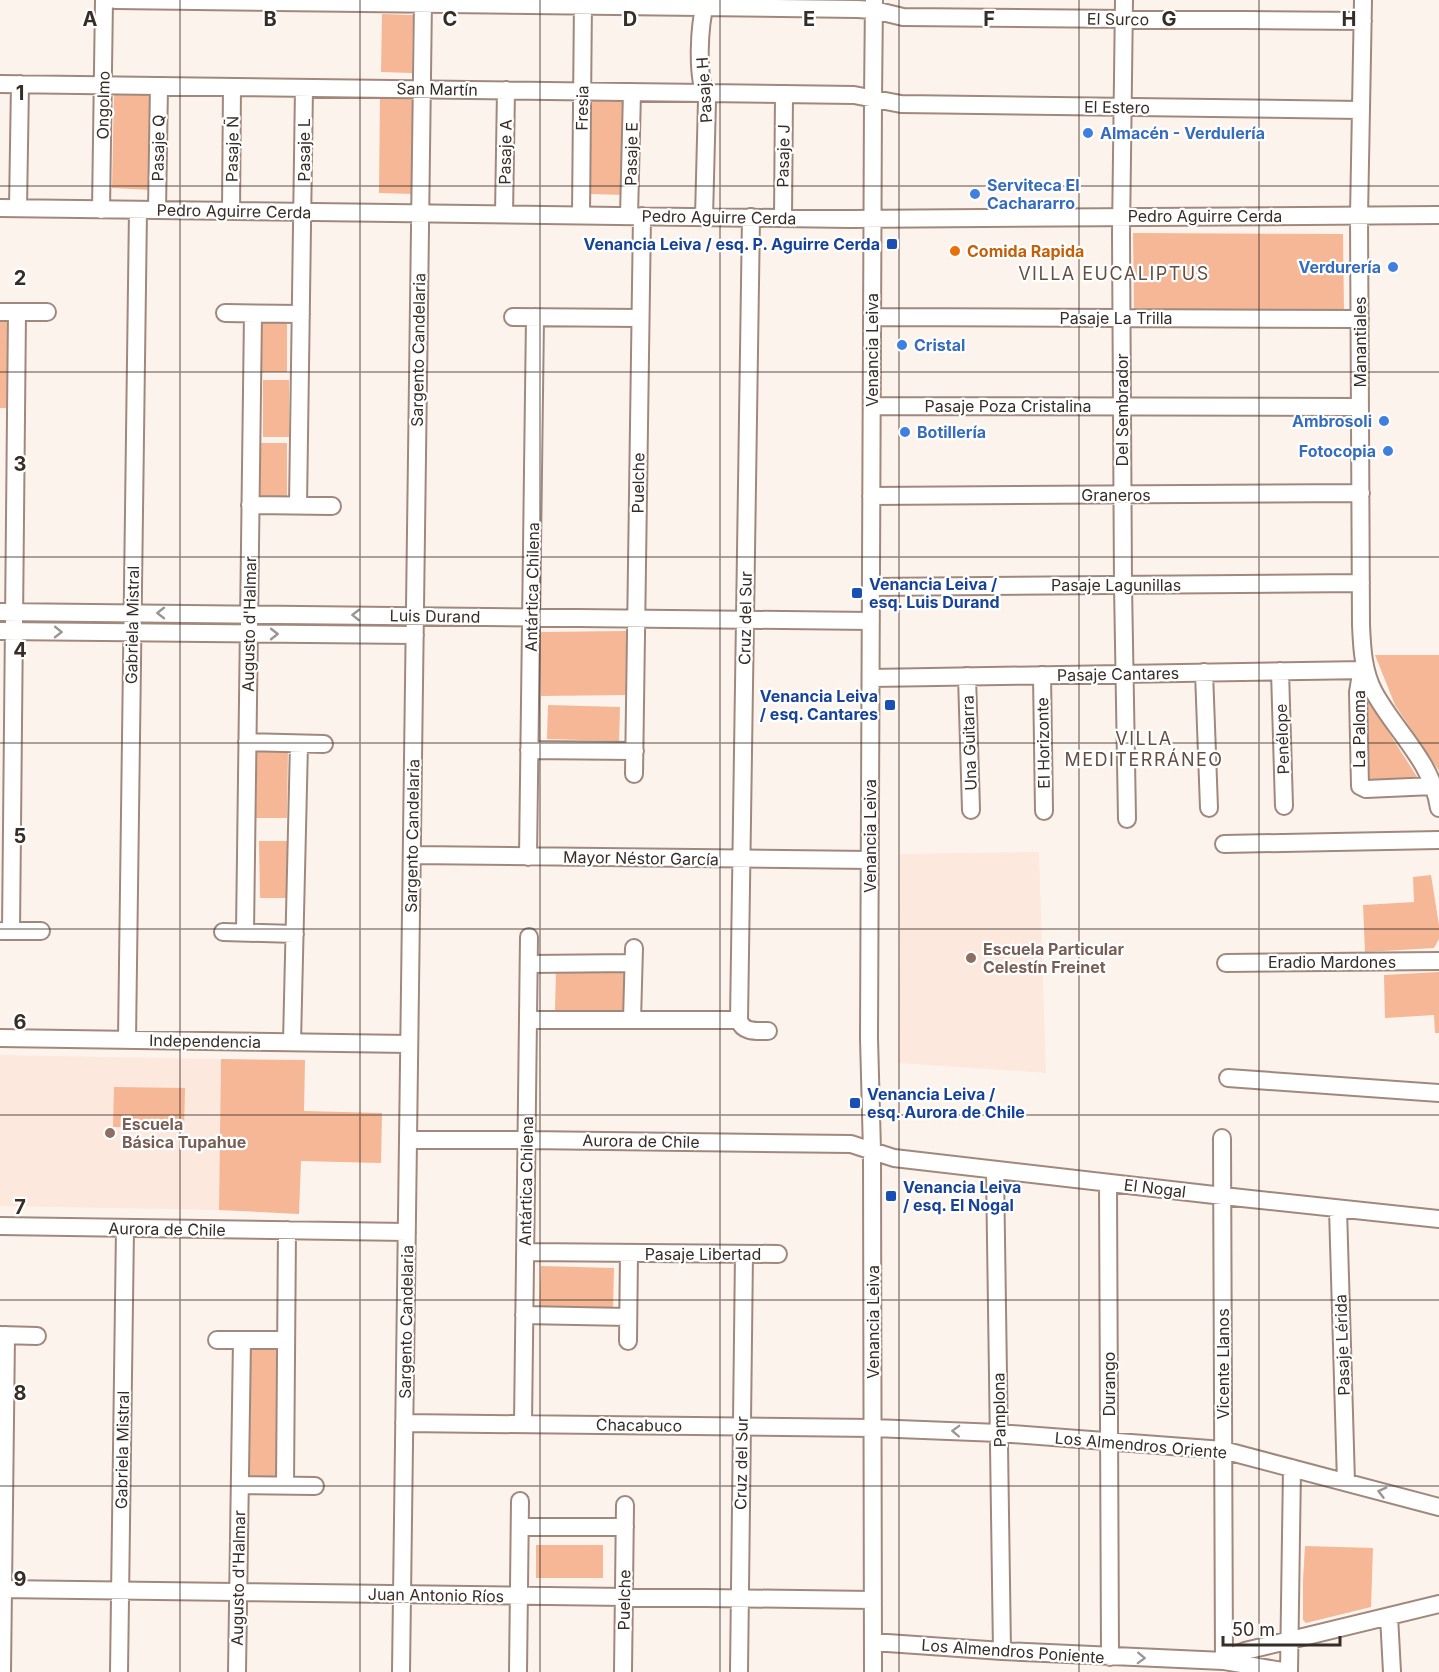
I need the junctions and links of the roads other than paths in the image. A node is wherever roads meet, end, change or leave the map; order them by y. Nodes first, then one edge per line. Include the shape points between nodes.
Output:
1 (104, 0) edge
2 (115, 0) edge
3 (1124, 0) edge
4 (1363, 0) edge
5 (230, 1) edge
6 (304, 1) edge
7 (423, 2) edge
8 (507, 3) edge
9 (583, 3) edge
10 (705, 4) edge
11 (784, 4) edge
12 (874, 5) edge
13 (1124, 19) junction
14 (1363, 21) junction
15 (0, 84) edge
16 (20, 84) junction
17 (103, 85) junction
18 (159, 86) junction
19 (232, 87) junction
20 (304, 87) junction
21 (422, 89) junction
22 (506, 90) junction
23 (582, 91) junction
24 (632, 92) junction
25 (704, 93) junction
26 (784, 94) junction
27 (873, 99) junction
28 (1123, 107) junction
29 (1361, 110) junction
30 (0, 208) edge
31 (18, 208) junction
32 (101, 210) junction
33 (138, 210) junction
34 (157, 210) junction
35 (231, 211) junction
36 (303, 212) junction
37 (420, 213) junction
38 (504, 214) junction
39 (581, 215) junction
40 (1439, 215) edge
41 (636, 216) junction
42 (1121, 216) junction
43 (1359, 216) junction
44 (704, 217) junction
45 (751, 217) junction
46 (783, 218) junction
47 (873, 218) junction
48 (8, 312) edge
49 (47, 312) dead end
50 (225, 314) dead end
51 (253, 314) junction
52 (301, 314) junction
53 (513, 317) dead end
54 (536, 317) junction
55 (872, 317) junction
56 (640, 318) junction
57 (1122, 318) junction
58 (1360, 319) junction
59 (872, 406) junction
60 (1122, 406) junction
61 (1360, 407) junction
62 (1361, 493) junction
63 (1122, 495) junction
64 (871, 496) junction
65 (8, 502) edge
66 (250, 505) junction
67 (298, 506) junction
68 (332, 506) dead end
69 (1361, 584) junction
70 (1123, 585) junction
71 (871, 586) junction
72 (7, 612) edge
73 (132, 613) junction
74 (249, 614) junction
75 (415, 616) junction
76 (531, 617) junction
77 (637, 618) junction
78 (745, 620) junction
79 (871, 621) junction
80 (7, 632) edge
81 (132, 633) junction
82 (249, 634) junction
83 (415, 635) junction
84 (1366, 670) junction
85 (1280, 671) junction
86 (1204, 672) junction
87 (1125, 674) junction
88 (1042, 675) junction
89 (967, 676) junction
90 (871, 678) junction
91 (6, 740) edge
92 (247, 742) junction
93 (299, 744) junction
94 (324, 744) dead end
95 (529, 750) junction
96 (635, 751) junction
97 (634, 774) dead end
98 (1433, 786) junction
99 (1284, 806) dead end
100 (1209, 808) dead end
101 (1439, 808) edge
102 (971, 810) dead end
103 (1044, 811) dead end
104 (1127, 819) dead end
105 (1439, 840) edge
106 (1224, 844) dead end
107 (412, 855) junction
108 (528, 857) junction
109 (742, 859) junction
110 (870, 860) junction
111 (5, 931) edge
112 (40, 931) dead end
113 (224, 932) dead end
114 (245, 933) junction
115 (295, 934) junction
116 (529, 938) dead end
117 (1439, 961) edge
118 (1226, 963) dead end
119 (529, 964) junction
120 (528, 1020) junction
121 (632, 1020) junction
122 (739, 1020) junction
123 (768, 1031) dead end
124 (0, 1038) edge
125 (127, 1040) junction
126 (292, 1042) junction
127 (409, 1044) junction
128 (1228, 1078) dead end
129 (1439, 1093) edge
130 (1222, 1138) dead end
131 (408, 1140) junction
132 (527, 1140) junction
133 (873, 1151) junction
134 (996, 1170) junction
135 (1108, 1183) junction
136 (1222, 1196) junction
137 (1338, 1209) junction
138 (1439, 1219) edge
139 (0, 1226) edge
140 (125, 1228) junction
141 (287, 1230) junction
142 (407, 1232) junction
143 (525, 1252) junction
144 (629, 1253) junction
145 (744, 1254) junction
146 (778, 1254) dead end
147 (524, 1315) junction
148 (628, 1317) junction
149 (3, 1335) edge
150 (38, 1336) dead end
151 (217, 1340) dead end
152 (242, 1340) junction
153 (286, 1340) junction
154 (628, 1341) dead end
155 (404, 1423) junction
156 (523, 1424) junction
157 (741, 1426) junction
158 (873, 1428) junction
159 (999, 1433) junction
160 (1109, 1441) junction
161 (1224, 1450) junction
162 (1292, 1468) junction
163 (1346, 1482) junction
164 (2, 1483) edge
165 (240, 1485) junction
166 (285, 1485) junction
167 (315, 1486) dead end
168 (520, 1501) dead end
169 (625, 1505) dead end
170 (1439, 1507) edge
171 (520, 1527) junction
172 (625, 1527) junction
173 (1, 1589) edge
174 (120, 1591) junction
175 (238, 1592) junction
176 (402, 1594) junction
177 (519, 1596) junction
178 (624, 1597) junction
179 (740, 1599) junction
180 (873, 1600) junction
181 (1439, 1604) edge
182 (1389, 1616) junction
183 (1289, 1641) junction
184 (873, 1642) junction
185 (1002, 1651) junction
186 (1110, 1657) junction
187 (1224, 1661) junction
188 (2, 1672) edge
189 (119, 1672) edge
190 (237, 1672) edge
191 (401, 1672) edge
192 (518, 1672) edge
193 (623, 1672) edge
194 (739, 1672) edge
195 (873, 1672) edge
196 (1288, 1672) edge
197 (1392, 1672) edge

1 - 17 street, Ongolmo
2 - 5 street, El Surco
3 - 13 street, Del Sembrador
4 - 14 street, Manantiales
5 - 6 street, El Surco
6 - 7 street, El Surco
7 - 8 street, El Surco
7 - 21 street, Sargento Candelaria
8 - 9 street, El Surco
9 - 10 street, El Surco
9 - 23 street, Fresia
10 - 11 street, El Surco
10 - 25 street, Pasaje H via 701,19
11 - 12 street, El Surco
12 - 13 street, El Surco via 903,17
12 - 27 street, Venancia Leiva
13 - 14 street, El Surco
13 - 28 street, Del Sembrador
14 - 29 street, Manantiales
15 - 16 street, San Martín
16 - 17 street, San Martín
16 - 31 street
17 - 18 street, San Martín
17 - 32 street, Ongolmo
18 - 19 street, San Martín
18 - 34 street, Pasaje Q
19 - 20 street, San Martín
19 - 35 street, Pasaje Ñ
20 - 21 street, San Martín
20 - 36 street, Pasaje L
21 - 22 street, San Martín
21 - 37 street, Sargento Candelaria
22 - 23 street, San Martín
22 - 38 street, Pasaje A
23 - 24 street, San Martín
23 - 39 street, Fresia
24 - 25 street, San Martín
24 - 41 street, Pasaje E
25 - 26 street, San Martín
25 - 44 street, Pasaje H
26 - 27 street, San Martín via 854,94
26 - 46 street, Pasaje J
27 - 28 street, El Estero via 901,104
27 - 47 street, Venancia Leiva
28 - 29 street, El Estero
28 - 42 street, Del Sembrador
29 - 43 street, Manantiales
30 - 31 street, Pedro Aguirre Cerda
31 - 32 street, Pedro Aguirre Cerda
32 - 33 street, Pedro Aguirre Cerda
33 - 34 street, Pedro Aguirre Cerda
33 - 73 street, Gabriela Mistral
34 - 35 street, Pedro Aguirre Cerda
35 - 36 street, Pedro Aguirre Cerda
36 - 37 street, Pedro Aguirre Cerda
36 - 52 street
37 - 38 street, Pedro Aguirre Cerda
37 - 75 street, Sargento Candelaria
38 - 39 street, Pedro Aguirre Cerda
39 - 41 street, Pedro Aguirre Cerda
40 - 43 street, Pedro Aguirre Cerda
41 - 44 street, Pedro Aguirre Cerda
41 - 56 street, Puelche
42 - 43 street, Pedro Aguirre Cerda
42 - 47 street, Pedro Aguirre Cerda
42 - 57 street, Del Sembrador
43 - 58 street, Manantiales
44 - 45 street, Pedro Aguirre Cerda
45 - 46 street, Pedro Aguirre Cerda
45 - 78 street, Cruz del Sur
46 - 47 street, Pedro Aguirre Cerda
47 - 55 street, Venancia Leiva
48 - 49 street
48 - 65 street
50 - 51 street
51 - 52 street
51 - 66 street, Augusto d'Halmar
52 - 67 street
53 - 54 street
54 - 56 street
54 - 76 street, Antártica Chilena
55 - 57 street, Pasaje La Trilla
55 - 59 street, Venancia Leiva
56 - 77 street, Puelche
57 - 58 street, Pasaje La Trilla
57 - 60 street, Del Sembrador
58 - 61 street, Manantiales
59 - 60 street, Pasaje Poza Cristalina
59 - 64 street, Venancia Leiva
60 - 61 street, Pasaje Poza Cristalina
60 - 63 street, Del Sembrador
61 - 62 street, Manantiales
62 - 63 street, Graneros
62 - 69 street, Manantiales
63 - 64 street, Graneros
63 - 70 street, Del Sembrador
64 - 71 street, Venancia Leiva
65 - 72 street
66 - 67 street
66 - 74 street, Augusto d'Halmar
67 - 68 street
69 - 70 street, Pasaje Lagunillas
69 - 84 street, Manantiales
70 - 71 street, Pasaje Lagunillas
70 - 87 street, Del Sembrador
71 - 79 street, Venancia Leiva
72 - 73 street, Luis Durand
72 - 80 street
74 -> 73 street, Luis Durand
73 - 81 street, Gabriela Mistral
75 -> 74 street, Luis Durand
74 - 82 street, Augusto d'Halmar
75 - 76 street, Luis Durand
75 - 83 street, Sargento Candelaria
76 - 77 street, Luis Durand
76 - 95 street, Antártica Chilena
77 - 78 street, Luis Durand
77 - 96 street, Puelche
78 - 79 street, Luis Durand
78 - 109 street, Cruz del Sur
79 - 90 street, Venancia Leiva
80 -> 81 street, Luis Durand
80 - 91 street
81 - 82 street, Luis Durand
81 - 125 street, Gabriela Mistral
82 -> 83 street, Luis Durand
82 - 92 street, Augusto d'Halmar
83 - 107 street, Sargento Candelaria
84 - 85 street, Pasaje Cantares
84 - 98 street, Manantiales via 1375,693 1415,750
84 - 98 street, La Paloma via 1359,686 1360,786
85 - 86 street, Pasaje Cantares
85 - 99 street, Penélope
86 - 87 street, Pasaje Cantares
86 - 100 street
87 - 88 street, Pasaje Cantares
87 - 104 street, Del Sembrador
88 - 89 street, Pasaje Cantares
88 - 103 street, El Horizonte
89 - 90 street, Pasaje Cantares
89 - 102 street, Una Guitarra
90 - 110 street, Venancia Leiva
91 - 111 street
92 - 93 street
92 - 114 street, Augusto d'Halmar
93 - 94 street
93 - 115 street
95 - 96 street
95 - 108 street, Antártica Chilena
96 - 97 street, Puelche
98 - 101 street, Manantiales
105 - 106 street
107 - 108 street, Mayor Néstor García
107 - 127 street, Sargento Candelaria
108 - 109 street, Mayor Néstor García
109 - 110 street, Mayor Néstor García
109 - 122 street, Cruz del Sur
110 - 133 street, Venancia Leiva
111 - 112 street
113 - 114 street
114 - 115 street
115 - 126 street
116 - 119 street, Antártica Chilena
117 - 118 street, Eradio Mardones
119 - 120 street, Antártica Chilena
119 - 121 street via 634,955
120 - 121 street
120 - 132 street, Antártica Chilena
121 - 122 street
122 - 123 street via 744,1028
124 - 125 street, Independencia
125 - 126 street, Independencia
126 - 127 street, Independencia
127 - 131 street, Sargento Candelaria
128 - 129 street
130 - 136 street, Vicente Llanos
131 - 132 street, Aurora de Chile
131 - 142 street, Sargento Candelaria
132 - 133 street, Aurora de Chile via 851,1144
132 - 143 street, Antártica Chilena
133 - 134 street, El Nogal via 894,1158
133 - 158 street, Venancia Leiva
134 - 135 street, El Nogal
134 - 159 street, Pamplona
135 - 136 street, El Nogal
135 - 160 street, Durango
136 - 137 street, El Nogal
136 - 161 street, Vicente Llanos
137 - 138 street, El Nogal
137 - 163 street, Pasaje Lérida
139 - 140 street, Aurora de Chile
140 - 141 street, Aurora de Chile
140 - 174 street, Gabriela Mistral
141 - 142 street, Aurora de Chile
141 - 153 street
142 - 155 street, Sargento Candelaria
143 - 144 street, Pasaje Libertad
143 - 147 street, Antártica Chilena
144 - 145 street, Pasaje Libertad
144 - 148 street, Pasaje Libertad
145 - 146 street, Pasaje Libertad
145 - 157 street, Cruz del Sur
147 - 148 street
147 - 156 street, Antártica Chilena
148 - 154 street, Pasaje Libertad
149 - 150 street
149 - 164 street
151 - 152 street
152 - 153 street
152 - 165 street, Augusto d'Halmar
153 - 166 street
155 - 156 street, Chacabuco
155 - 176 street, Sargento Candelaria
156 - 157 street, Chacabuco
157 - 158 street, Chacabuco
157 - 179 street, Cruz del Sur
159 -> 158 street, Los Almendros Oriente
158 - 180 street, Venancia Leiva
159 - 160 street, Los Almendros Oriente
159 - 185 street, Pamplona
160 - 161 street, Los Almendros Oriente
160 - 186 street, Durango
161 - 162 street, Los Almendros Oriente
161 - 187 street, Vicente Llanos
162 - 163 street, Los Almendros Oriente
162 - 183 street
170 -> 163 street, Los Almendros Oriente
164 - 173 street
165 - 166 street
165 - 175 street, Augusto d'Halmar
166 - 167 street
168 - 171 street
169 - 172 street, Puelche
171 - 172 street
171 - 177 street
172 - 178 street, Puelche
173 - 174 street, Juan Antonio Ríos
173 - 188 street
174 - 175 street, Juan Antonio Ríos
174 - 189 street, Gabriela Mistral
175 - 176 street, Juan Antonio Ríos
175 - 190 street, Augusto d'Halmar
176 - 177 street, Juan Antonio Ríos
176 - 191 street, Sargento Candelaria
177 - 178 street, Juan Antonio Ríos
177 - 192 street
178 - 179 street, Juan Antonio Ríos
178 - 193 street, Puelche
179 - 180 street, Juan Antonio Ríos
179 - 194 street, Cruz del Sur
180 - 184 street, Venancia Leiva
181 - 182 street, Los Almendros Poniente
182 - 183 street, Los Almendros Poniente
182 - 197 street
183 - 187 street, Los Almendros Poniente via 1245,1651
183 - 196 street
184 - 185 street, Los Almendros Poniente
184 - 195 street, Venancia Leiva
185 - 186 street, Los Almendros Poniente
186 -> 187 street, Los Almendros Poniente
187 - 196 street, Los Almendros Poniente

